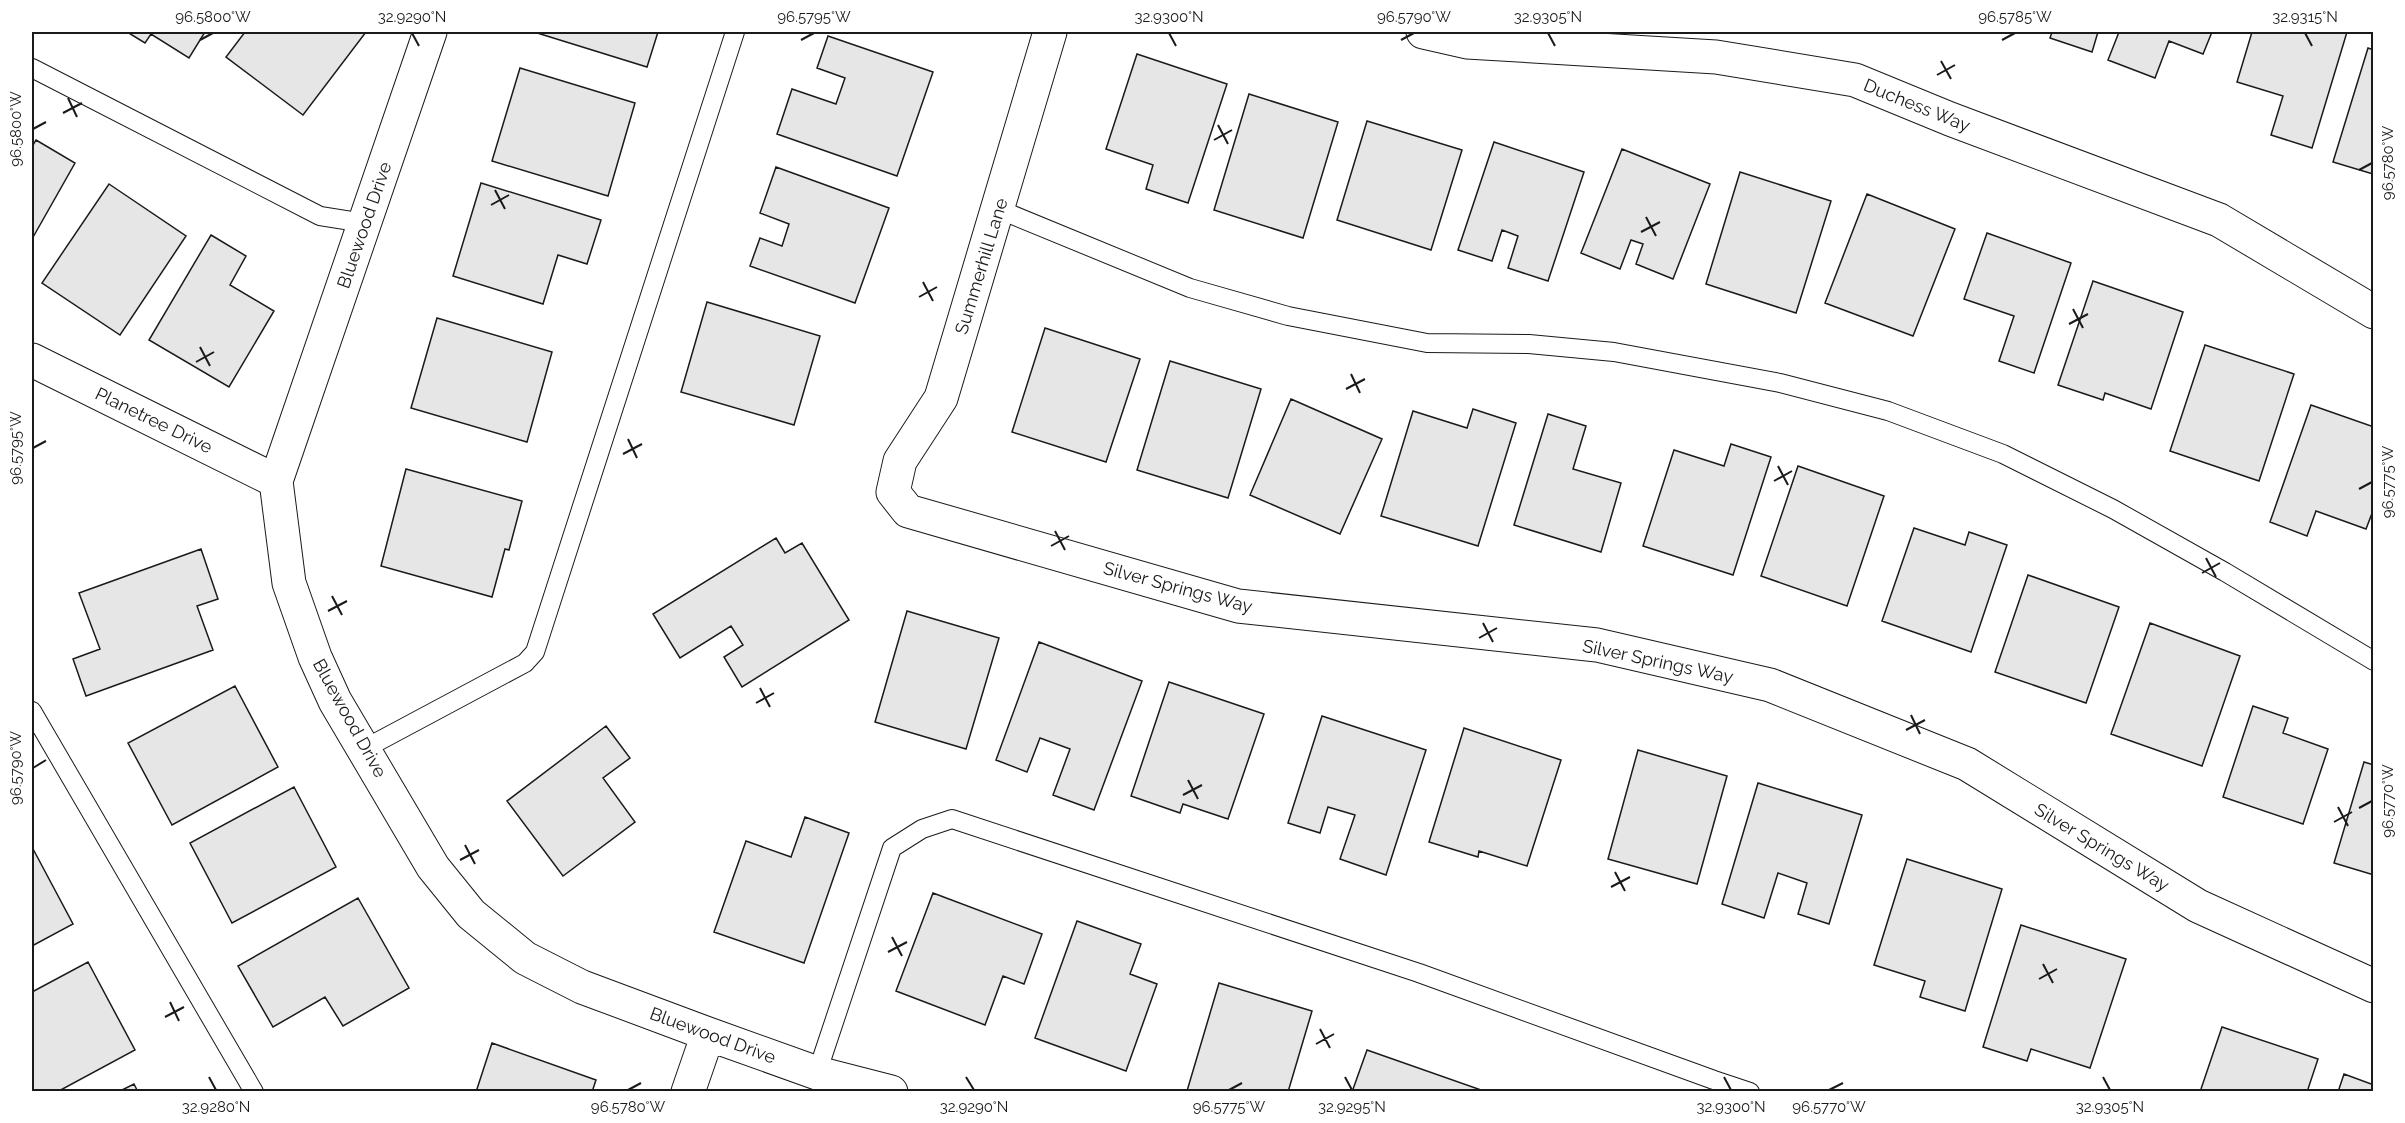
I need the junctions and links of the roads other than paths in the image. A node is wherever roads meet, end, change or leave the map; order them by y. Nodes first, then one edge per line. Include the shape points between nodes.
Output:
1 (430, 32) edge
2 (735, 32) edge
3 (1050, 32) edge
4 (1424, 32) edge
5 (32, 68) edge
6 (998, 209) junction
7 (364, 224) junction
8 (2373, 312) edge
9 (32, 360) edge
10 (276, 481) junction
11 (893, 492) joint
12 (2373, 661) edge
13 (32, 711) edge
14 (364, 749) junction
15 (2373, 986) edge
16 (708, 1034) junction
17 (817, 1073) junction
18 (254, 1092) edge
19 (688, 1092) edge
20 (891, 1092) edge
21 (1749, 1092) edge

1 - 7 street, Bluewood Drive
2 - 14 lane via 535,652 525,663
3 - 6 street, Summerhill Lane
4 - 8 street, Duchess Way via 1467,42 1716,57 1855,80 2219,220
5 - 7 lane via 320,216
6 - 11 street, Summerhill Lane via 941,398 900,461
6 - 12 lane via 1190,288 1287,316 1427,343 1529,344 1614,352 1780,383 1888,411 2003,454 2113,509
7 - 10 street, Bluewood Drive
9 - 10 street, Planetree Drive
10 - 14 street, Bluewood Drive via 289,584 315,657
11 - 15 street, Silver Springs Way via 908,511 1238,606 1597,645 1770,686 1967,765 2198,906
13 - 18 lane
14 - 16 street, Bluewood Drive via 433,867 471,914 525,958 582,987
16 - 17 street, Bluewood Drive
16 - 19 street
17 - 20 street, Bluewood Drive
17 - 21 lane via 892,848 922,829 952,819 1419,973

